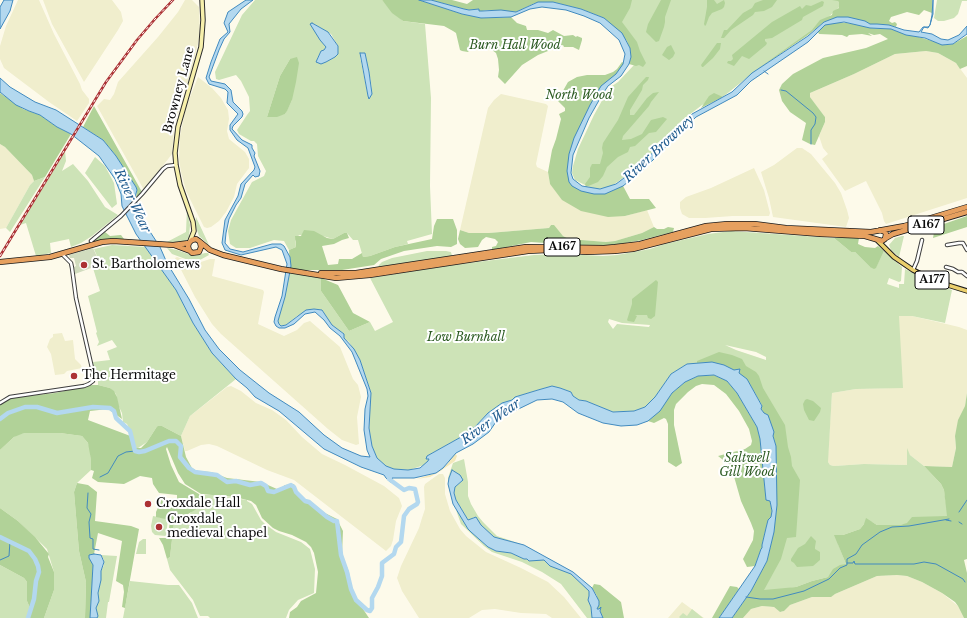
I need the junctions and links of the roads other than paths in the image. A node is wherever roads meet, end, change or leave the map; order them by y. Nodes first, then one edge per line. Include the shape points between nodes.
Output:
1 (202, 0) edge
2 (176, 165) junction
3 (967, 207) edge
4 (967, 212) edge
5 (878, 230) junction
6 (194, 231) junction
7 (886, 238) junction
8 (877, 240) junction
9 (922, 240) dead end
10 (91, 241) dead end
11 (189, 242) junction
12 (200, 242) junction
13 (173, 245) junction
14 (947, 245) dead end
15 (887, 249) junction
16 (200, 250) junction
17 (210, 250) junction
18 (967, 250) edge
19 (190, 252) junction
20 (62, 254) junction
21 (0, 262) edge
22 (948, 266) dead end
23 (913, 270) junction
24 (309, 274) junction
25 (967, 276) edge
26 (967, 291) edge
27 (0, 403) edge

1 - 2 main road, Browney Lane via 201,47 178,127
2 - 6 main road, Browney Lane
2 - 10 street via 163,168 144,193
3 - 5 highway, A167 via 911,224
4 - 7 highway, A167
5 - 7 highway via 885,232
5 - 8 highway via 875,236
5 - 24 highway, A167 via 867,232 727,224 706,226 615,248 526,247 356,273
6 - 11 main road
6 - 12 main road, Browney Lane
7 - 8 highway via 883,241
7 - 15 main road
8 - 15 main road, A177
8 - 24 highway, A167 via 865,236 734,228 711,229 632,249 588,252 528,251 364,276 336,278
9 - 23 street
11 - 12 highway via 196,239
11 - 13 highway
11 - 19 highway
12 - 16 highway
12 - 17 highway, A167
13 - 19 highway
13 - 20 highway via 102,242
14 - 18 street via 952,242 964,242
15 - 23 main road, A177
16 - 17 highway, A167
16 - 19 highway, A167 via 197,253
17 - 24 highway, A167
20 - 21 highway
20 - 27 street via 71,263 93,381 10,397
22 - 25 street
23 - 26 main road, A177 via 935,282

